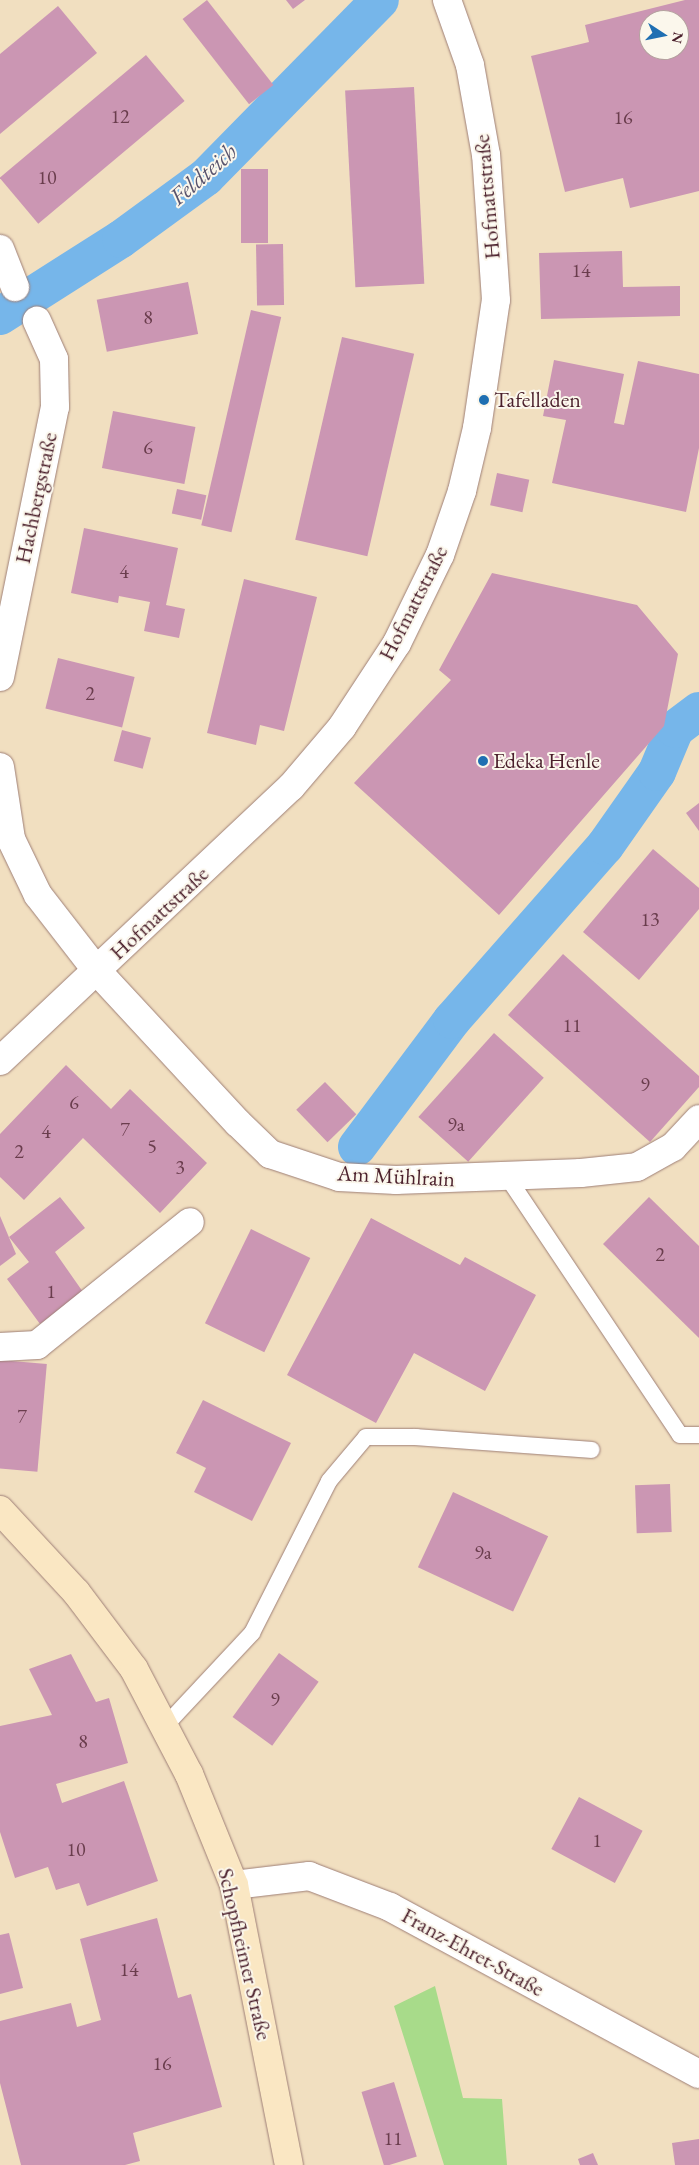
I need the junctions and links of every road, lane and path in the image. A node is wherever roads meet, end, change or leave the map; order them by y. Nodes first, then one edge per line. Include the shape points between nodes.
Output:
1 (447, 0) edge
2 (0, 249) edge
3 (15, 287) dead end
4 (37, 321) dead end
5 (0, 678) edge
6 (0, 767) edge
7 (5, 840) edge
8 (97, 971) junction
9 (0, 1061) edge
10 (699, 1119) edge
11 (508, 1178) junction
12 (190, 1222) dead end
13 (0, 1347) edge
14 (699, 1436) edge
15 (592, 1450) dead end
16 (0, 1510) edge
17 (164, 1727) junction
18 (234, 1885) junction
19 (699, 2074) edge
20 (289, 2165) edge

1 - 8 street, Hofmattstraße via 470,65 486,155 496,300 482,409 462,491 443,546 397,642 342,727 291,787
2 - 3 street
4 - 5 street, Hachbergstraße via 54,359 55,407
6 - 7 street
7 - 8 street via 38,895
8 - 9 street, Hofmattstraße
8 - 11 street, Am Mühlrain via 270,1154 339,1176 396,1180
10 - 11 street, Am Mühlrain via 673,1147 637,1167
11 - 14 lane via 680,1435
12 - 13 street via 37,1345
15 - 17 lane via 416,1437 366,1437 329,1481 252,1632
16 - 17 main road, Schopfheimer Straße via 76,1592 134,1669
17 - 18 main road, Schopfheimer Straße via 189,1774
18 - 19 street, Franz-Ehret-Straße via 309,1876 390,1907
18 - 20 main road, Schopfheimer Straße

